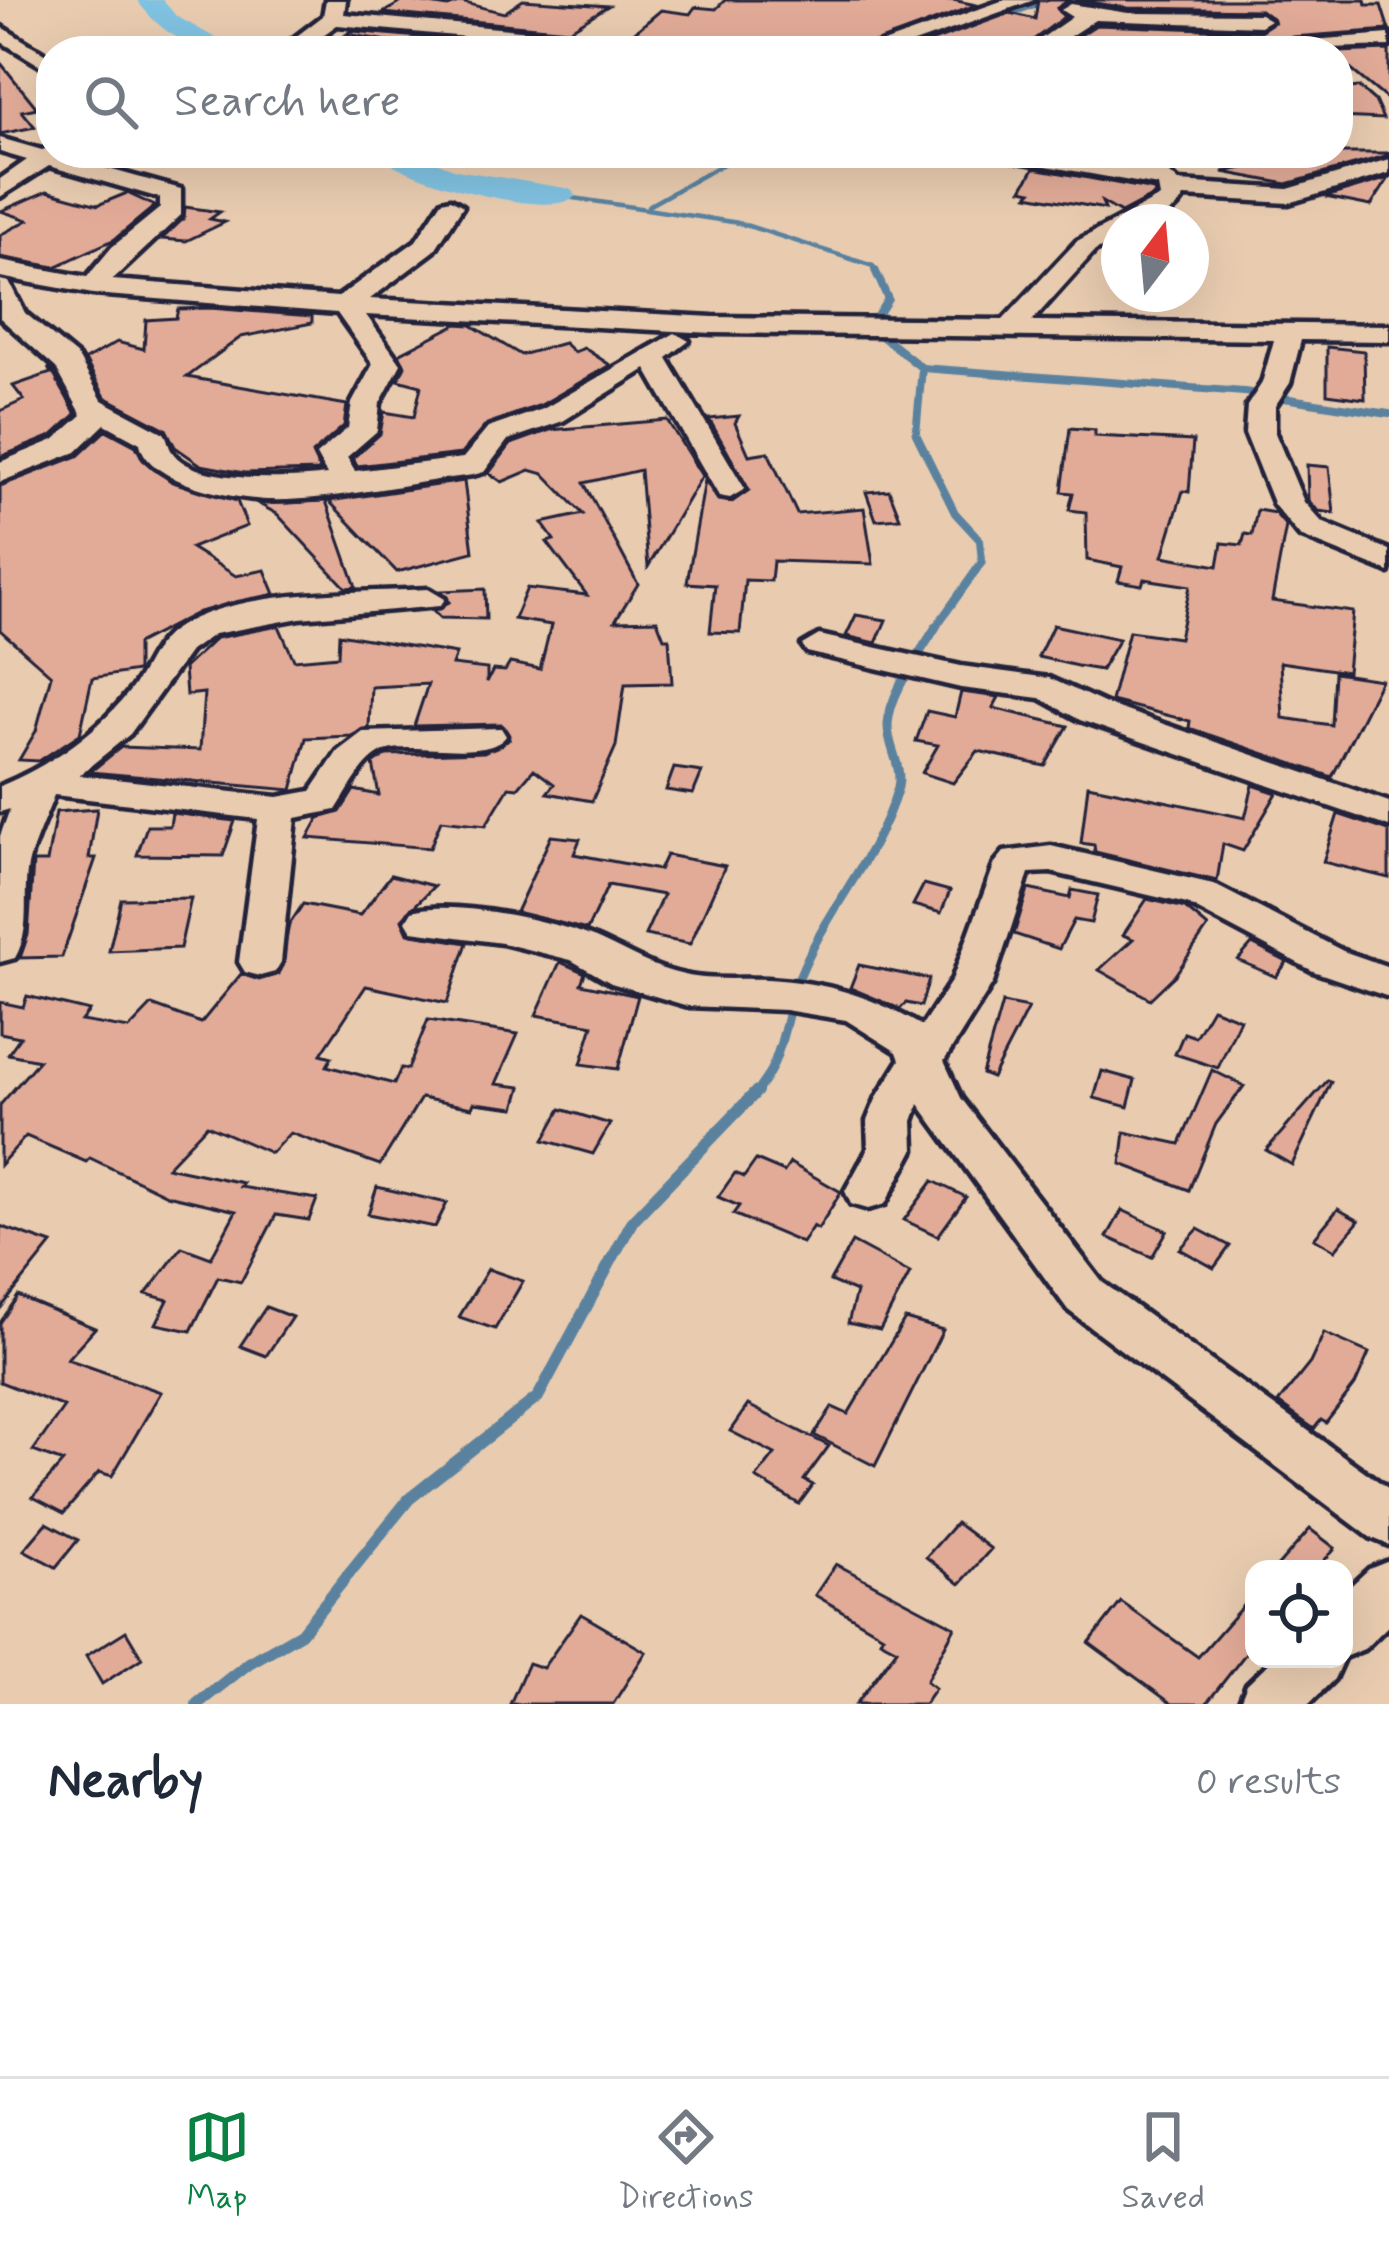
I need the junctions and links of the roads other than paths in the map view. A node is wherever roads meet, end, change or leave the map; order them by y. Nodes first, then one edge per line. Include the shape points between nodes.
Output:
1 (1023, 0) edge
2 (1051, 2) edge
3 (334, 10) edge
4 (1101, 10) dead end
5 (1255, 10) edge
6 (1078, 11) junction
7 (0, 32) edge
8 (304, 36) edge
9 (556, 36) edge
10 (916, 36) edge
11 (1057, 36) edge
12 (1279, 36) edge
13 (1389, 40) edge
14 (1353, 43) edge
15 (36, 56) edge
16 (0, 143) edge
17 (36, 145) edge
18 (36, 159) edge
19 (1389, 166) edge
20 (107, 168) edge
21 (1085, 168) edge
22 (1163, 168) edge
23 (1167, 185) junction
24 (0, 190) edge
25 (1165, 204) edge
26 (451, 206) dead end
27 (1101, 238) edge
28 (0, 269) edge
29 (94, 286) junction
30 (1, 301) edge
31 (345, 305) junction
32 (713, 325) junction
33 (1008, 331) junction
34 (1290, 332) junction
35 (1389, 333) edge
36 (655, 351) junction
37 (93, 406) junction
38 (0, 473) edge
39 (347, 483) junction
40 (730, 489) dead end
41 (1389, 562) edge
42 (428, 599) dead end
43 (819, 645) dead end
44 (488, 736) dead end
45 (40, 782) junction
46 (0, 800) edge
47 (278, 809) junction
48 (1389, 815) edge
49 (426, 921) dead end
50 (0, 948) edge
51 (260, 962) dead end
52 (1389, 982) edge
53 (923, 1062) junction
54 (868, 1191) dead end
55 (1389, 1520) edge
56 (1389, 1586) edge
57 (1353, 1621) edge
58 (1305, 1668) edge
59 (1268, 1704) edge

1 - 6 street
1 - 10 street
2 - 4 street
3 - 8 street
3 - 9 street
5 - 6 street via 1128,19
5 - 12 street
6 - 11 street via 1088,16
7 - 15 street
13 - 14 street
16 - 17 street
18 - 24 street
19 - 23 street via 1289,196
20 - 29 street via 175,200
21 - 23 street
22 - 23 street
23 - 25 street via 1172,200
26 - 31 street via 425,246
27 - 33 street
28 - 29 street
29 - 31 street
30 - 37 street via 68,363
31 - 32 street
31 - 39 street via 387,364 366,403 362,431 331,455
32 - 33 street
32 - 36 street
33 - 34 street
34 - 35 street
34 - 41 street via 1260,433 1290,505 1311,529
36 - 39 street via 553,415 498,434 473,466
36 - 40 street
37 - 38 street via 94,423 65,446
37 - 39 street via 154,439 157,456 182,472 268,490
42 - 45 street via 296,610 196,631 178,643 128,715
43 - 48 street via 1049,688 1094,712
44 - 47 street via 376,740 322,801
45 - 46 street
45 - 47 street
45 - 50 street via 8,865
47 - 51 street
49 - 53 street via 502,928 584,949 626,973 688,991 857,1007 914,1042
52 - 53 street via 1328,962 1223,901 1034,858 1009,872 972,983
53 - 54 street via 899,1097 891,1150
53 - 55 street via 942,1106 1085,1296
56 - 57 street
58 - 59 street

